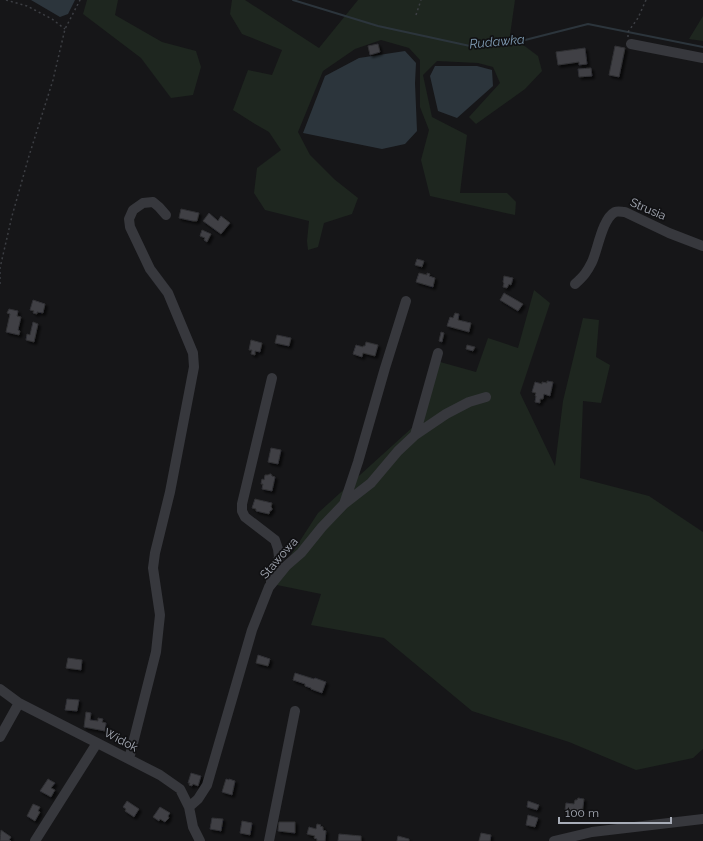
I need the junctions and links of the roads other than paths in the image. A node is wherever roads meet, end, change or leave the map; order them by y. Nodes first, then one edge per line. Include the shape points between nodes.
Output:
1 (631, 44) road end
2 (703, 58) edge
3 (166, 216) dead end
4 (703, 246) edge
5 (575, 284) dead end
6 (406, 301) dead end
7 (438, 353) dead end
8 (272, 378) dead end
9 (486, 397) dead end
10 (414, 435) junction
11 (344, 504) junction
12 (269, 588) junction
13 (0, 689) edge
14 (19, 703) junction
15 (295, 711) dead end
16 (0, 737) edge
17 (97, 743) junction
18 (129, 759) junction
19 (190, 807) junction
20 (703, 819) edge
21 (36, 841) edge
22 (200, 841) edge
23 (269, 841) edge
24 (554, 841) edge

1 - 2 street
3 - 18 street via 153,202 143,203 133,210 129,219 130,227 150,269 168,293 192,353 194,367 153,568 160,615 156,652
4 - 5 street, Strusia via 625,212 616,212 610,216 606,224 593,261 585,275
6 - 11 street
7 - 10 street
8 - 12 street via 242,504 245,517 275,540 278,549 279,557
9 - 10 street, Stawowa via 469,402 446,414
10 - 11 street, Stawowa via 371,482
11 - 12 street, Stawowa
12 - 19 street, Stawowa via 252,630 207,785 198,800
13 - 14 street, Widok
14 - 16 street
14 - 17 street, Widok
15 - 23 street
17 - 18 street, Widok
17 - 21 street
18 - 19 street, Widok via 180,789
19 - 22 street, Widok via 193,827
20 - 24 street via 592,832

